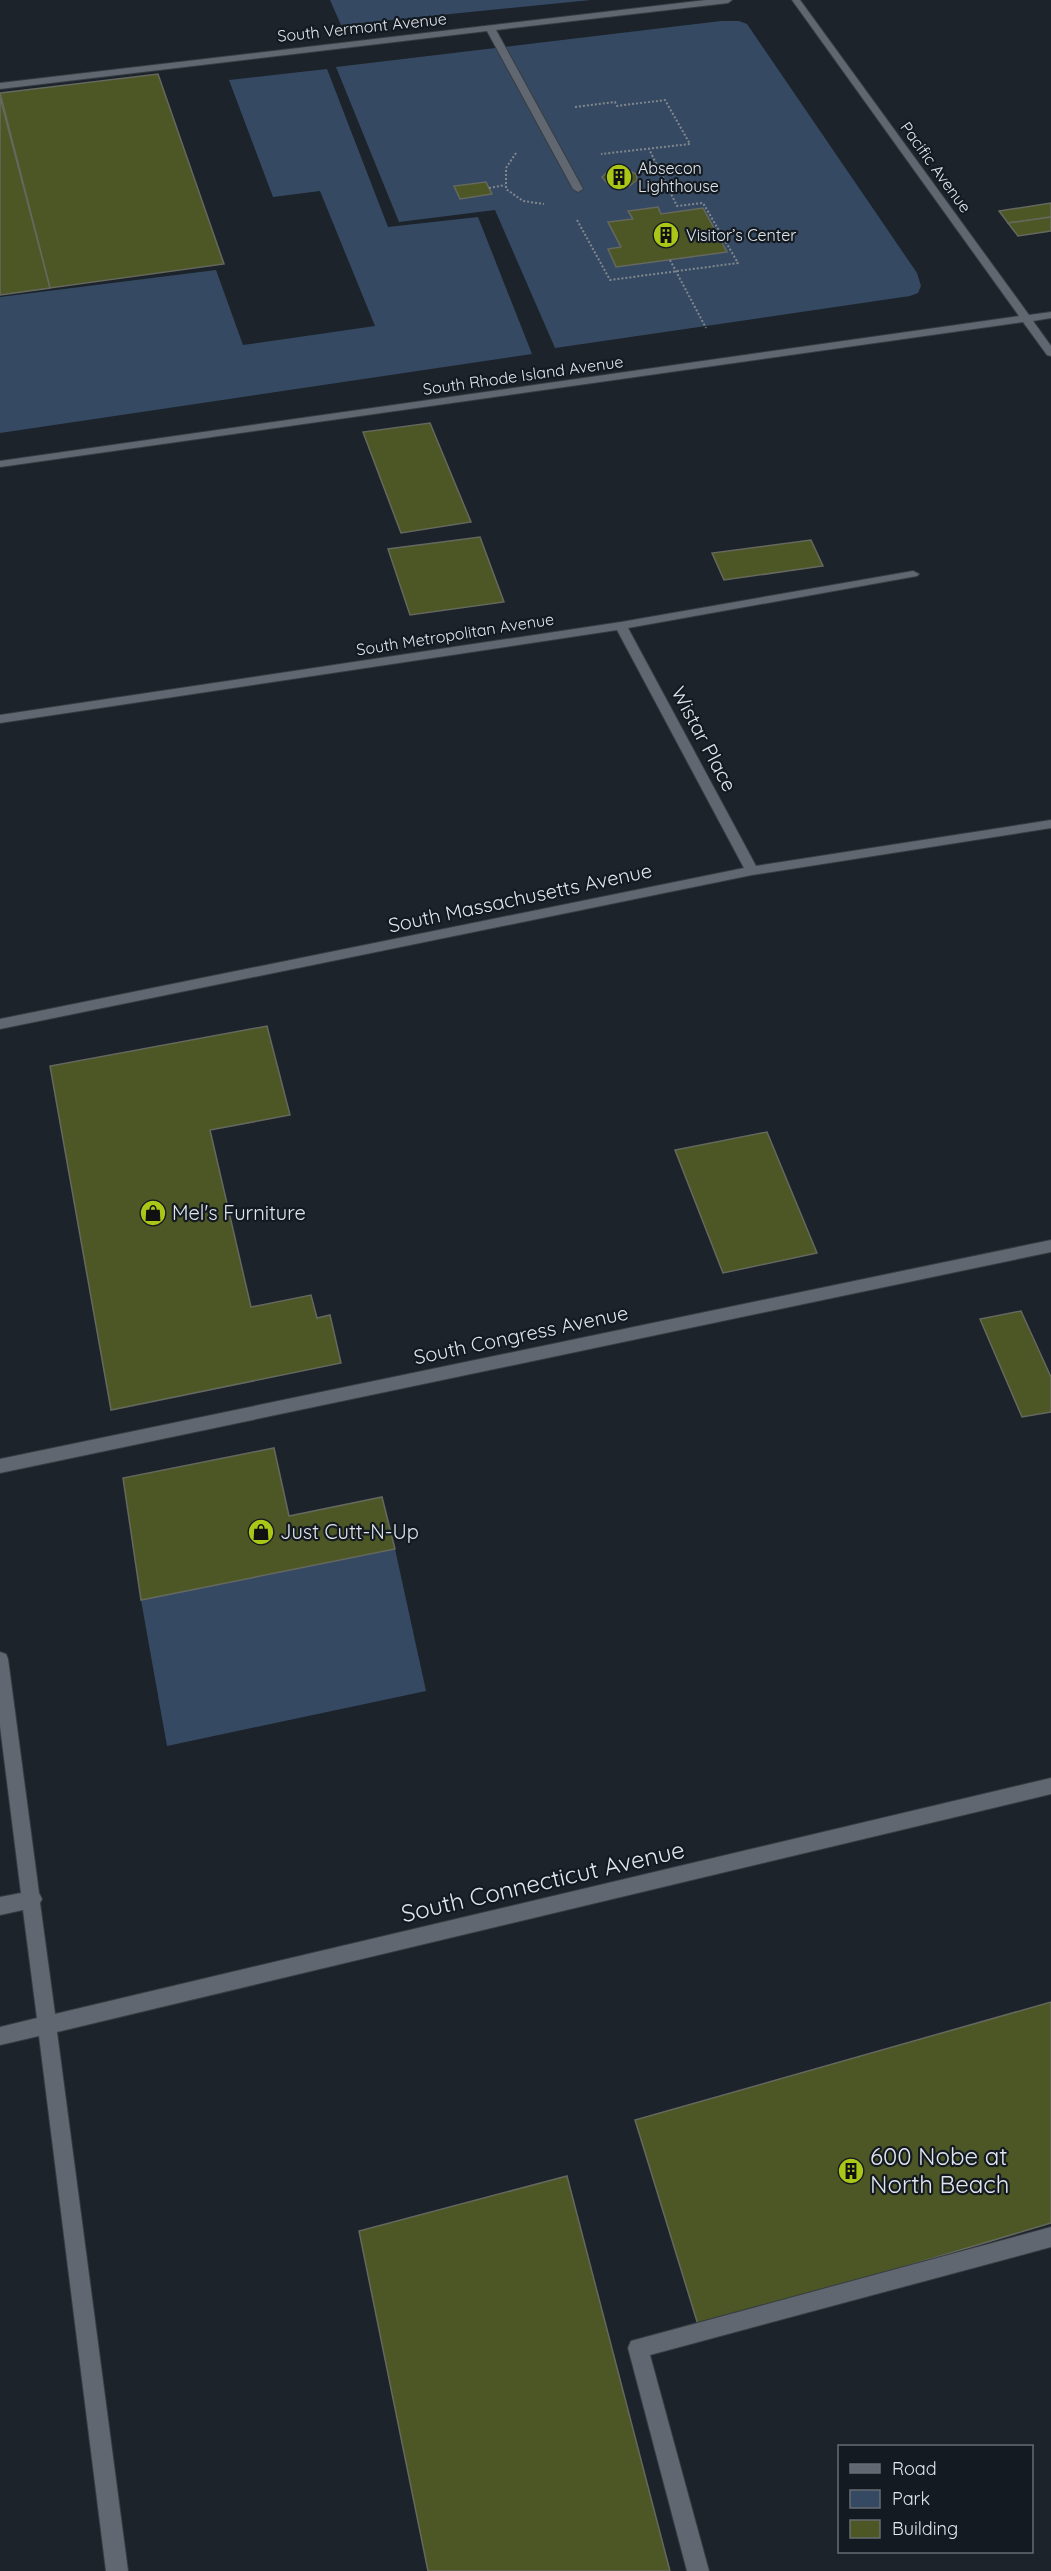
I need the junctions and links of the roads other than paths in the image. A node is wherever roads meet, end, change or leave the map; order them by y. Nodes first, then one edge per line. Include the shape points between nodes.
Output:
1 (728, 0) edge
2 (796, 0) edge
3 (490, 27) junction
4 (0, 86) edge
5 (578, 189) road end
6 (1051, 315) edge
7 (1028, 318) junction
8 (1051, 352) edge
9 (0, 464) edge
10 (913, 574) dead end
11 (621, 626) junction
12 (0, 719) edge
13 (1051, 824) edge
14 (753, 871) junction
15 (0, 1024) edge
16 (1051, 1246) edge
17 (0, 1466) edge
18 (0, 1659) edge
19 (1051, 1785) edge
20 (33, 1899) junction
21 (0, 1906) edge
22 (45, 2026) junction
23 (0, 2036) edge
24 (1051, 2237) edge
25 (117, 2571) edge
26 (698, 2571) edge

1 - 3 street, South Vermont Avenue
2 - 7 street, Pacific Avenue
3 - 4 street, South Vermont Avenue
3 - 5 street
6 - 7 street, South Rhode Island Avenue
7 - 8 street, Pacific Avenue
7 - 9 street, South Rhode Island Avenue
10 - 11 street, South Metropolitan Avenue
11 - 12 street, South Metropolitan Avenue
11 - 14 street, Wistar Place
13 - 14 street, South Massachusetts Avenue
14 - 15 street, South Massachusetts Avenue
16 - 17 street, South Congress Avenue
18 - 20 street
19 - 22 street, South Connecticut Avenue
20 - 21 street
20 - 22 street
22 - 23 street, South Connecticut Avenue
22 - 25 street
24 - 26 street via 638,2348

